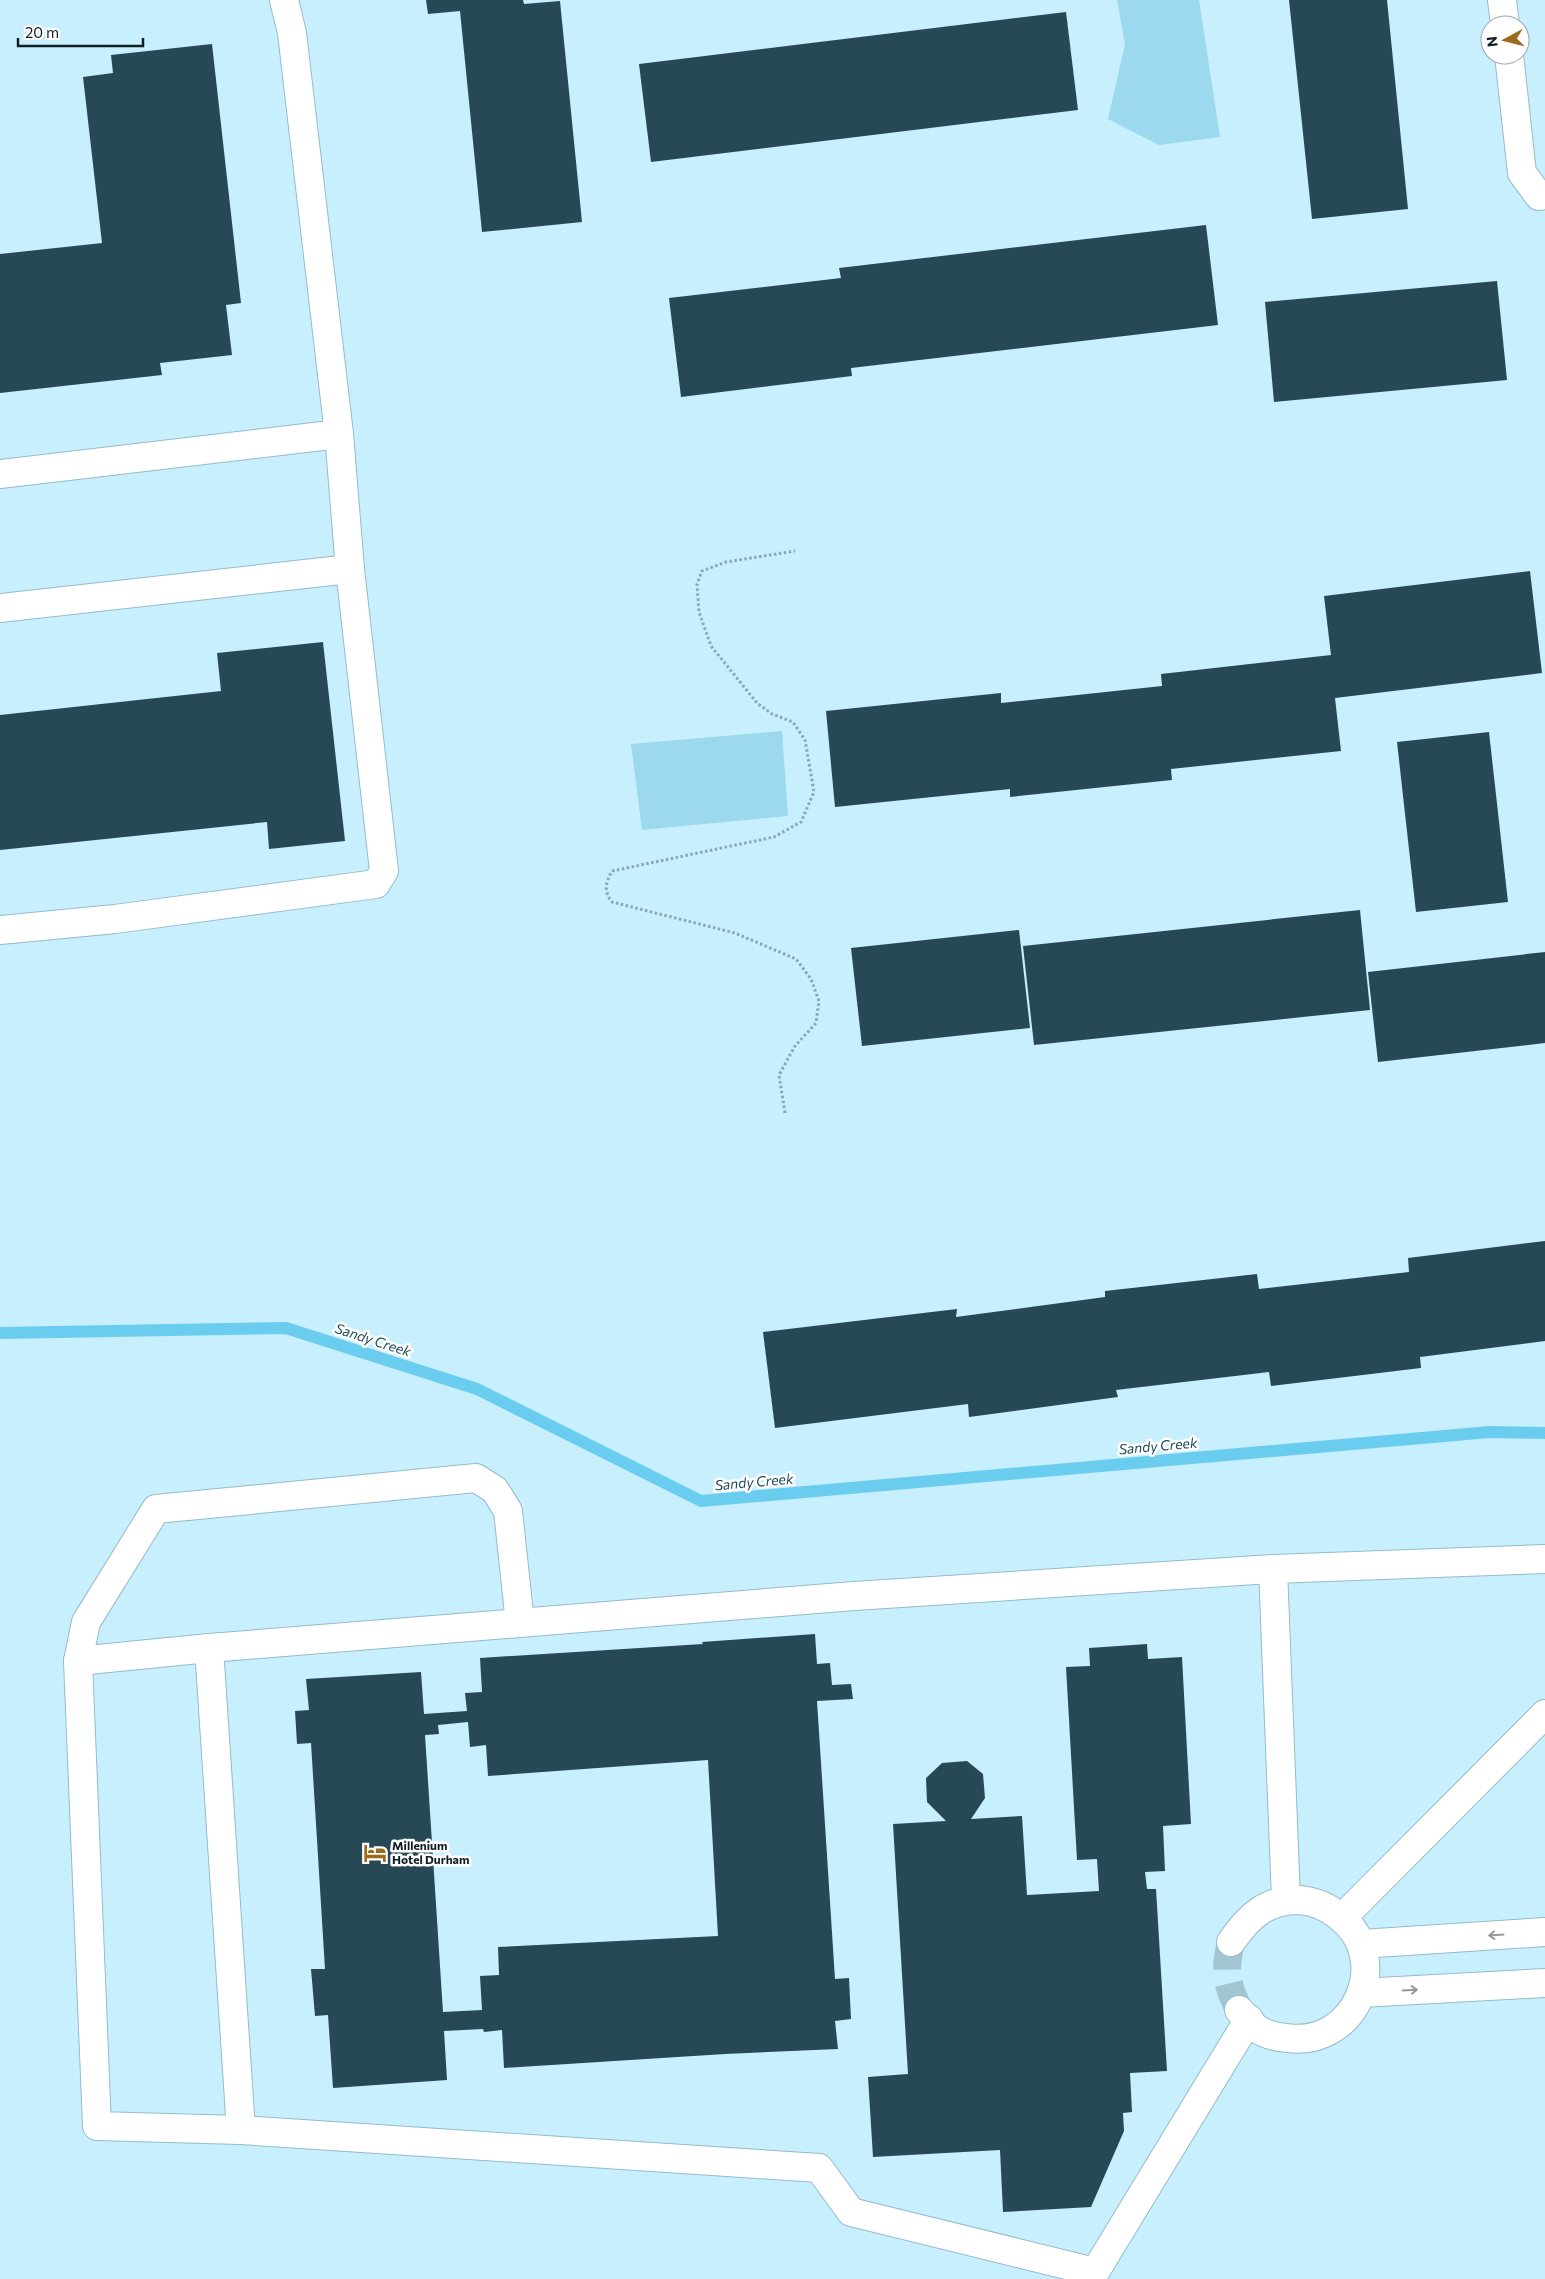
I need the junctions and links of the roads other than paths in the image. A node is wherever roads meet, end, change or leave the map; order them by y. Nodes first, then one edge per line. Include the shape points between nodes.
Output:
1 (284, 0) edge
2 (1502, 0) edge
3 (1504, 15) edge
4 (1509, 65) edge
5 (1545, 195) edge
6 (339, 434) junction
7 (0, 474) edge
8 (350, 570) junction
9 (0, 608) edge
10 (0, 930) edge
11 (1545, 1559) edge
12 (1273, 1569) junction
13 (520, 1623) junction
14 (209, 1648) junction
15 (78, 1661) junction
16 (1545, 1714) edge
17 (1286, 1900) junction
18 (1342, 1918) junction
19 (1545, 1932) edge
20 (1231, 1942) tunnel mouth
21 (1361, 1944) junction
22 (1545, 1983) edge
23 (1361, 1993) junction
24 (241, 2130) junction

1 - 6 lane via 292,33
2 - 3 lane
4 - 5 lane via 1522,173 1539,196
6 - 7 lane
6 - 8 lane
8 - 9 lane
8 - 10 lane via 384,871 376,884 115,919
11 - 12 lane
12 - 13 lane via 854,1596
12 - 17 lane
13 - 14 lane
13 - 15 lane via 508,1511 495,1490 476,1478 442,1480 156,1509 86,1622
14 - 15 lane
14 - 24 lane
15 - 24 lane via 97,2126
16 - 18 lane
17 - 18 lane via 1309,1901 1331,1909
17 - 20 lane via 1257,1912 1244,1922
18 - 21 lane
19 -> 21 lane
21 - 23 lane via 1366,1966
23 -> 22 lane
23 - 24 lane via 1355,2008 1339,2025 1320,2036 1298,2040 1276,2037 1256,2028 1244,2015 1095,2272 851,2212 819,2168

